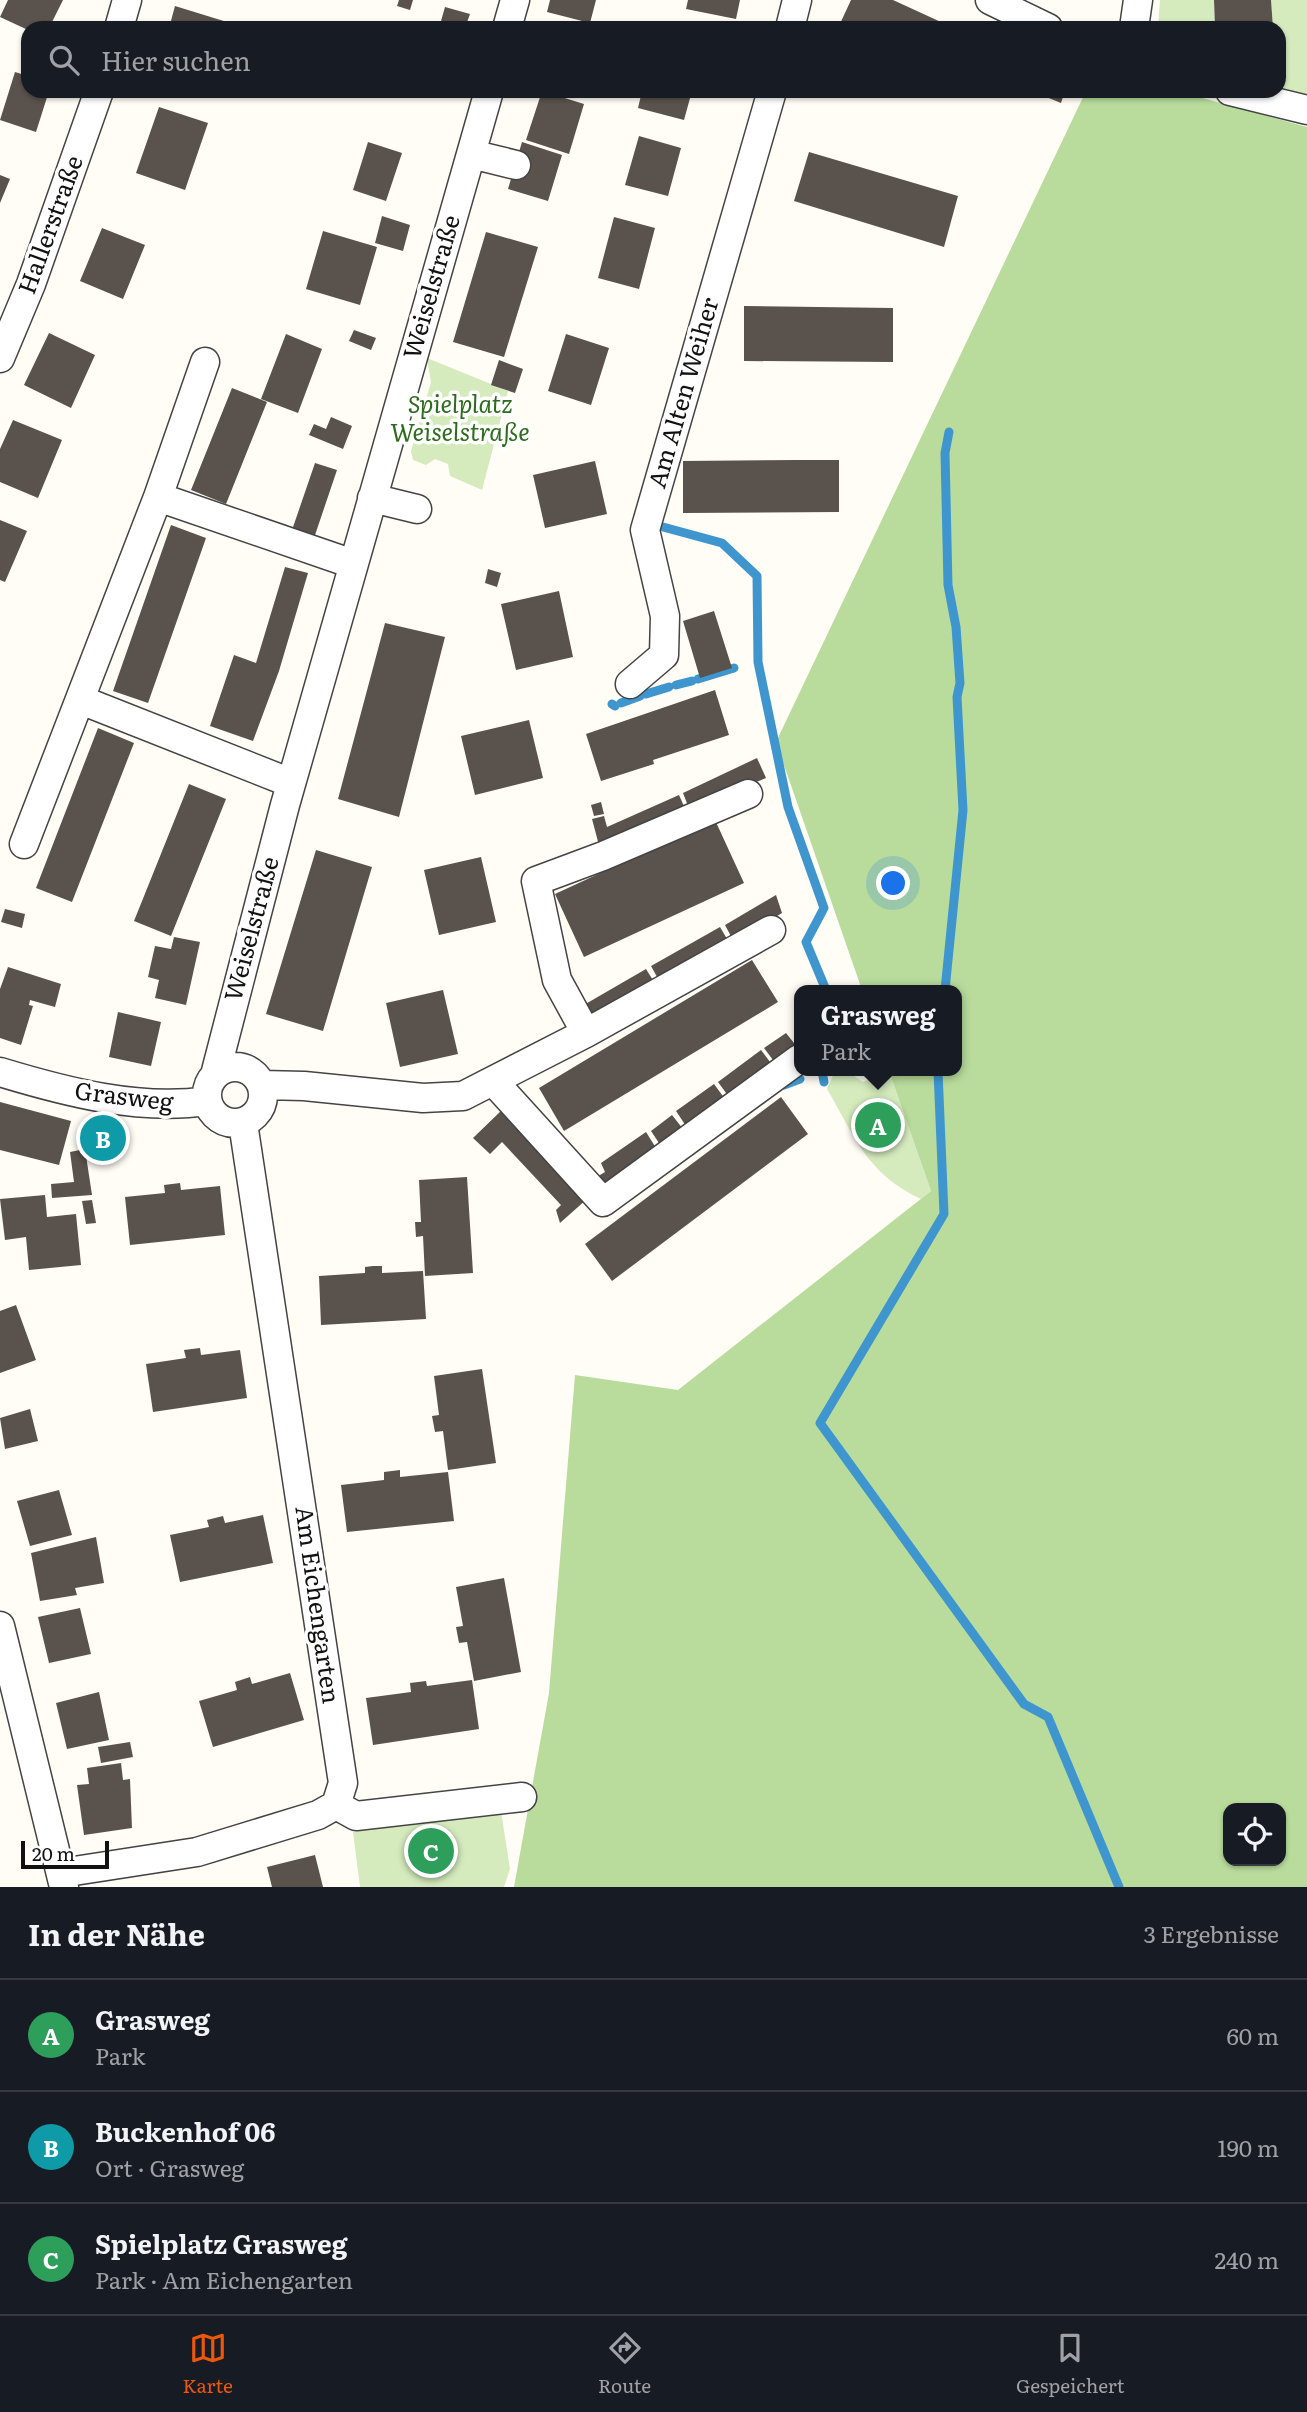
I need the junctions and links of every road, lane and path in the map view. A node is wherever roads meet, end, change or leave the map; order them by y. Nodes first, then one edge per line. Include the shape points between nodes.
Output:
1 (127, 0) edge
2 (515, 0) edge
3 (797, 0) edge
4 (990, 0) edge
5 (1138, 0) edge
6 (121, 21) edge
7 (509, 21) edge
8 (792, 21) edge
9 (1034, 21) edge
10 (1135, 21) edge
11 (97, 98) edge
12 (487, 98) edge
13 (770, 98) edge
14 (1258, 98) edge
15 (1307, 110) edge
16 (471, 154) junction
17 (516, 165) dead end
18 (0, 358) edge
19 (205, 362) dead end
20 (158, 497) junction
21 (372, 498) junction
22 (417, 509) dead end
23 (353, 564) junction
24 (630, 684) dead end
25 (81, 701) junction
26 (291, 783) junction
27 (748, 794) dead end
28 (24, 844) dead end
29 (771, 930) dead end
30 (586, 1033) junction
31 (794, 1063) edge
32 (0, 1072) edge
33 (494, 1082) junction
34 (262, 1085) junction
35 (211, 1088) junction
36 (243, 1123) junction
37 (0, 1626) edge
38 (522, 1797) dead end
39 (336, 1805) junction
40 (63, 1880) edge

1 - 6 street
2 - 7 street
3 - 8 street
4 - 9 street
5 - 10 street
11 - 18 street, Hallerstraße
12 - 16 street, Weiselstraße
13 - 24 street, Am Alten Weiher via 645,530 665,616 664,655
14 - 15 street
16 - 17 street
16 - 21 street, Weiselstraße
19 - 20 street
20 - 23 street
20 - 25 street
21 - 22 street
21 - 23 street, Weiselstraße
23 - 26 street, Weiselstraße
25 - 26 street
25 - 28 street
26 - 35 street, Weiselstraße
27 - 30 street via 536,881 558,980
29 - 30 street
30 - 33 street
31 - 33 street via 603,1202
32 - 35 street, Grasweg via 74,1093 174,1106
33 - 34 street via 463,1097 423,1098
34 - 35 street, Grasweg via 258,1077 233,1066
34 - 36 street via 263,1104
35 - 36 street, Grasweg via 216,1117
36 - 39 street, Am Eichengarten via 343,1783
37 - 40 street
38 - 39 street via 356,1816
39 - 40 street via 318,1815 197,1852

